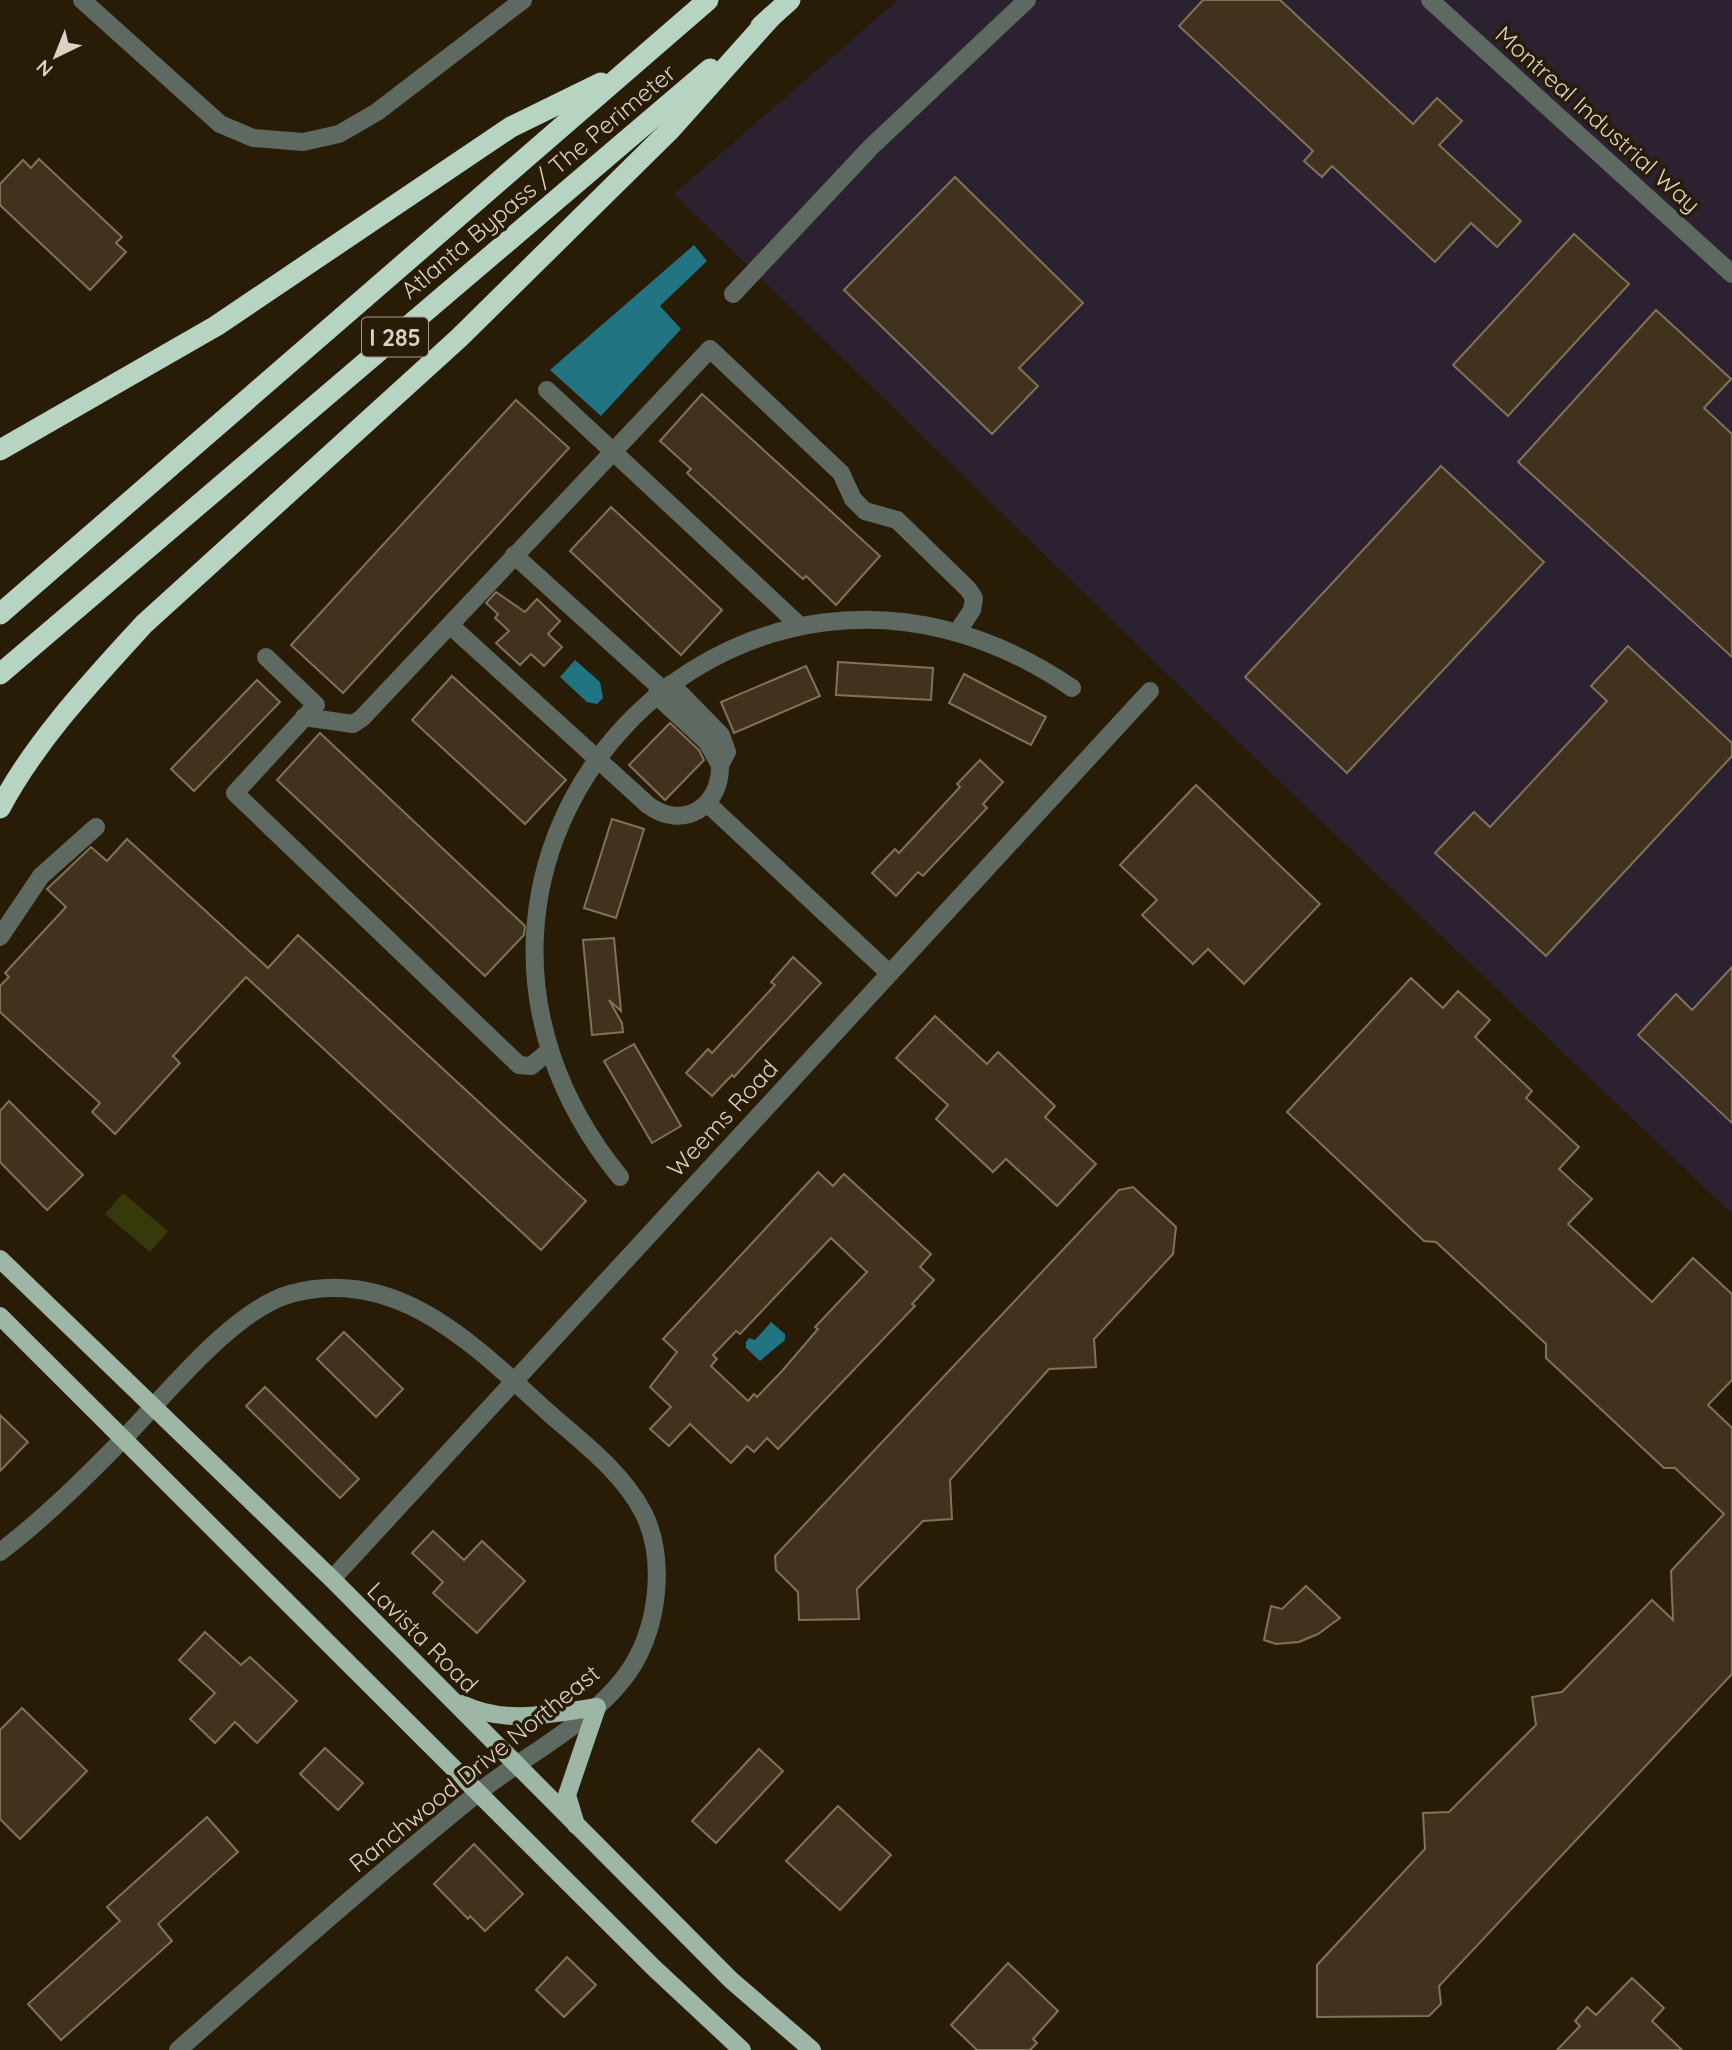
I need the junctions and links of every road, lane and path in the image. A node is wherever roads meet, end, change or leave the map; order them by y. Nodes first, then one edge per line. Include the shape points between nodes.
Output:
1 (82, 0) edge
2 (523, 0) edge
3 (708, 0) edge
4 (790, 0) edge
5 (1027, 0) edge
6 (1430, 0) edge
7 (771, 18) junction
8 (628, 69) junction
9 (1732, 274) edge
10 (733, 294) dead end
11 (547, 390) dead end
12 (0, 450) edge
13 (614, 450) junction
14 (514, 555) junction
15 (0, 614) edge
16 (451, 626) junction
17 (800, 626) junction
18 (958, 631) junction
19 (266, 657) dead end
20 (0, 674) edge
21 (1072, 688) dead end
22 (663, 690) junction
23 (1150, 691) dead end
24 (304, 717) junction
25 (596, 760) junction
26 (708, 804) junction
27 (0, 808) edge
28 (96, 827) dead end
29 (0, 937) edge
30 (889, 973) junction
31 (549, 1051) junction
32 (620, 1177) dead end
33 (0, 1259) edge
34 (0, 1316) edge
35 (514, 1379) junction
36 (153, 1407) junction
37 (124, 1438) junction
38 (0, 1552) edge
39 (332, 1579) junction
40 (449, 1699) junction
41 (597, 1707) junction
42 (515, 1765) junction
43 (478, 1792) junction
44 (578, 1828) junction
45 (178, 2050) edge
46 (743, 2050) edge
47 (812, 2050) edge

1 - 2 street via 220,124 253,138 303,142 339,134 377,112
3 - 8 highway, Atlanta Bypass / The Perimeter / I 285
4 - 7 highway, Atlanta Bypass / The Perimeter / I 285
5 - 10 street via 871,147
6 - 9 street, Montreal Industrial Way
7 - 20 highway, Atlanta Bypass / The Perimeter / I 285
7 - 27 highway via 670,130 459,338 144,624 13,783
8 - 12 highway via 511,127 216,326
8 - 15 highway, Atlanta Bypass / The Perimeter / I 285
11 - 13 street
13 - 14 street
13 - 17 street
13 - 18 street via 710,349 841,473 853,499 865,511 897,520 968,589 974,598 972,610
14 - 16 street
14 - 22 street
16 - 24 street via 353,724
16 - 25 street
17 - 18 street via 895,620
17 - 22 street via 739,645
18 - 21 street via 1017,654
19 - 24 street via 316,705
22 - 25 street via 634,715
22 - 26 street via 721,735 727,752 720,765 719,785
23 - 30 street, Weems Road
24 - 31 street via 235,793 519,1065 531,1066
25 - 26 street via 667,816 690,816
25 - 31 street via 562,819 542,880 535,975
26 - 30 street
28 - 29 street via 41,876
30 - 35 street, Weems Road
31 - 32 street via 583,1126
33 - 36 main road, Lavista Road
34 - 37 main road
35 - 36 street, Ranchwood Drive Northeast via 454,1330 416,1307 373,1291 322,1287 285,1295 246,1315
35 - 39 street, Weems Road
35 - 41 street, Ranchwood Drive Northeast via 625,1486 643,1513 656,1553 656,1582 646,1635 624,1679
36 - 37 street, Ranchwood Drive Northeast
36 - 39 main road, Lavista Road
37 - 38 street, Ranchwood Drive Northeast
37 - 43 main road
39 - 40 main road, Lavista Road
40 - 41 main road via 494,1716 530,1717
40 - 42 main road, Lavista Road
41 - 42 street, Ranchwood Drive Northeast
41 - 44 main road via 567,1795
42 - 43 street, Ranchwood Drive Northeast
42 - 44 main road, Lavista Road
43 - 45 street, Ranchwood Drive Northeast
43 - 46 main road
44 - 47 main road, Lavista Road via 731,1980

